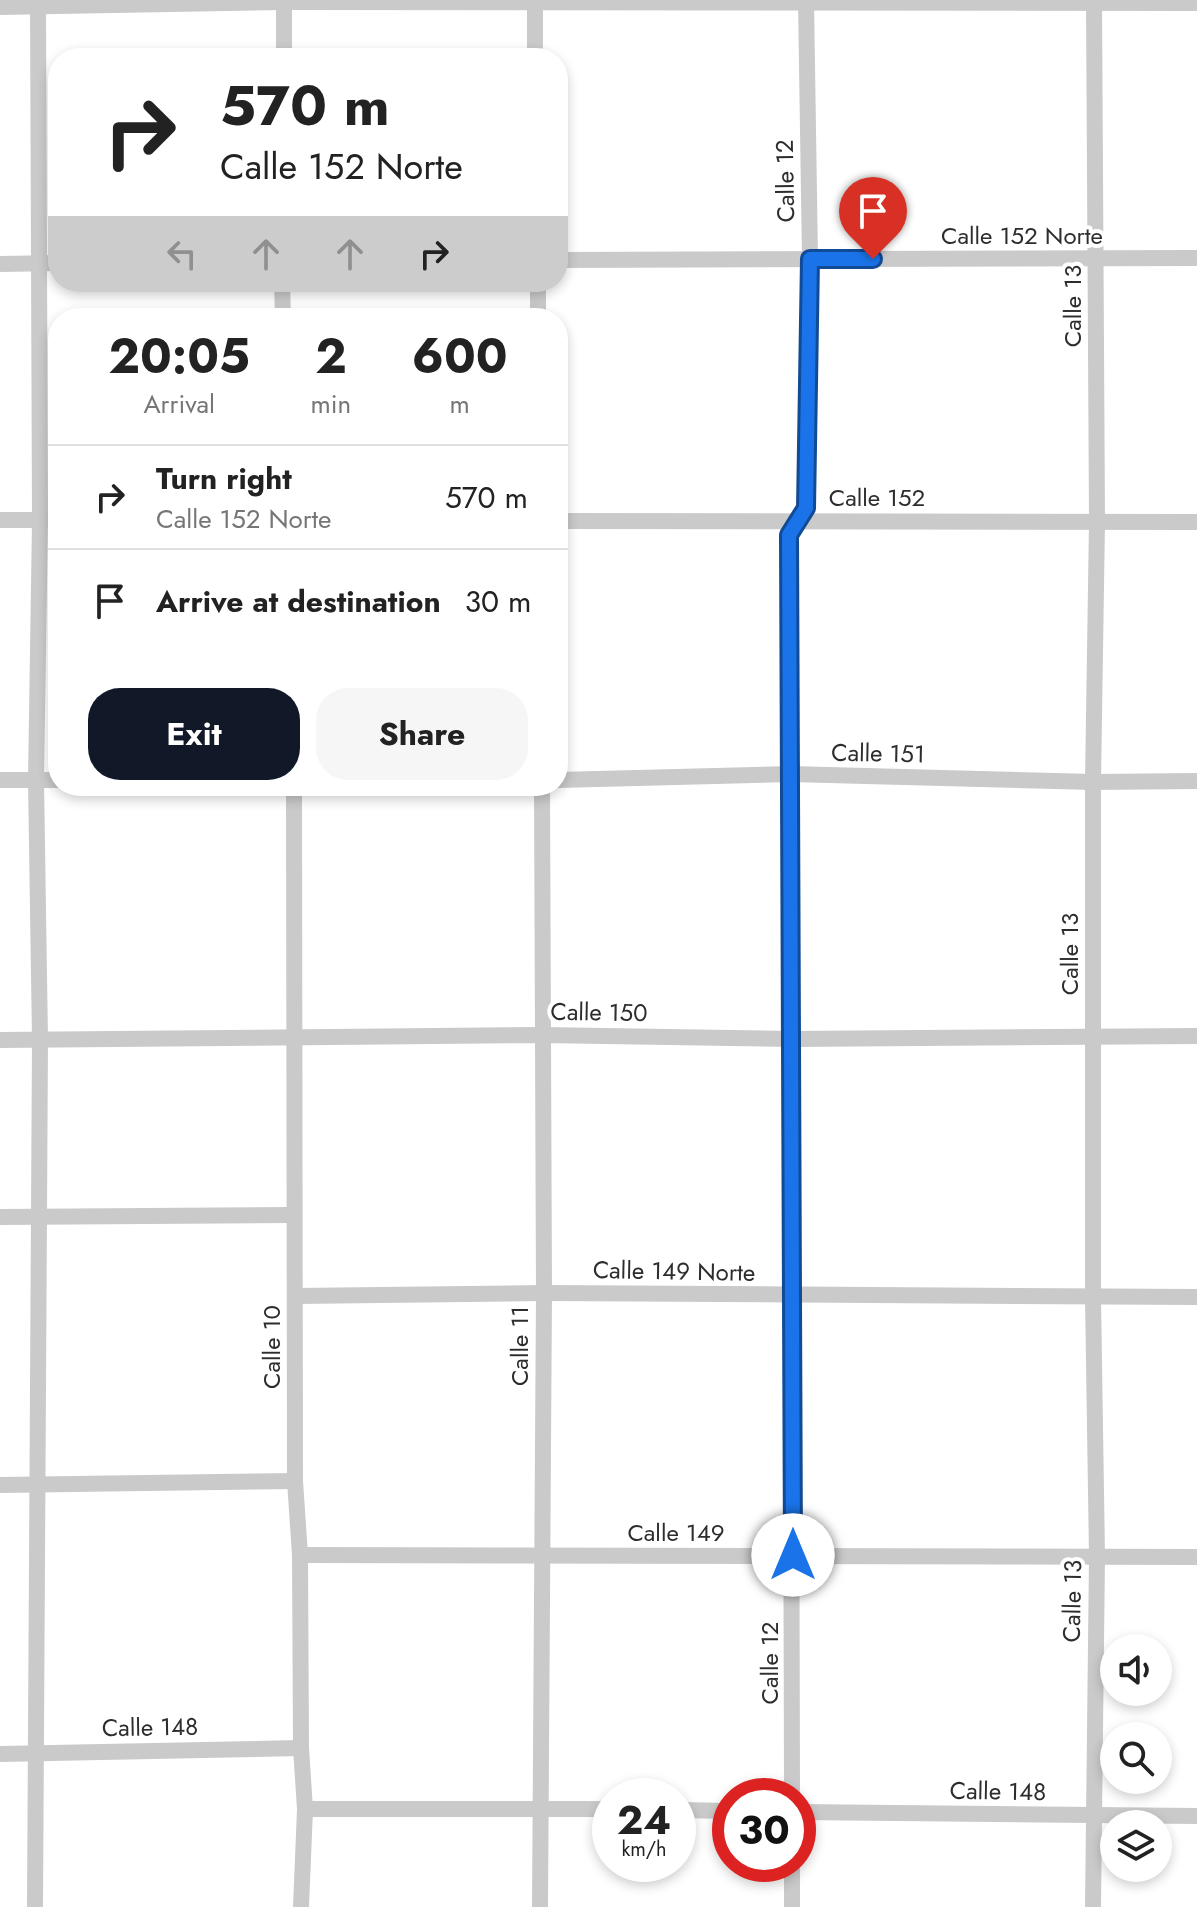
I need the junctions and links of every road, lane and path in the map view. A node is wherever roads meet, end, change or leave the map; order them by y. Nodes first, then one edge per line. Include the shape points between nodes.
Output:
1 (284, 1) edge
2 (535, 1) edge
3 (806, 2) edge
4 (1094, 2) edge
5 (38, 3) edge
6 (1197, 3) edge
7 (0, 7) edge
8 (284, 48) edge
9 (535, 48) edge
10 (1197, 258) edge
11 (810, 259) junction
12 (568, 260) edge
13 (1096, 260) junction
14 (37, 263) junction
15 (48, 263) edge
16 (0, 264) edge
17 (0, 520) edge
18 (40, 520) junction
19 (48, 520) edge
20 (568, 521) edge
21 (797, 521) junction
22 (1097, 521) junction
23 (1197, 522) edge
24 (790, 774) junction
25 (0, 780) edge
26 (36, 780) junction
27 (48, 780) edge
28 (568, 780) edge
29 (1197, 781) edge
30 (1093, 782) junction
31 (294, 796) edge
32 (542, 796) edge
33 (541, 1035) junction
34 (1093, 1036) junction
35 (1197, 1036) edge
36 (295, 1037) junction
37 (791, 1039) junction
38 (0, 1040) edge
39 (40, 1040) junction
40 (294, 1215) junction
41 (0, 1217) edge
42 (38, 1217) junction
43 (544, 1293) junction
44 (295, 1296) junction
45 (793, 1296) junction
46 (1093, 1297) junction
47 (1197, 1297) edge
48 (295, 1481) junction
49 (0, 1485) edge
50 (35, 1485) junction
51 (300, 1555) junction
52 (793, 1555) junction
53 (542, 1556) junction
54 (1097, 1556) junction
55 (1197, 1557) edge
56 (301, 1748) junction
57 (0, 1754) edge
58 (35, 1754) junction
59 (792, 1778) edge
60 (540, 1808) junction
61 (305, 1809) junction
62 (592, 1809) edge
63 (816, 1812) edge
64 (1094, 1816) junction
65 (1197, 1816) edge
66 (792, 1882) edge
67 (35, 1907) edge
68 (301, 1907) edge
69 (540, 1907) edge
70 (792, 1907) edge
71 (1093, 1907) edge

1 - 2 street
1 - 5 street
1 - 8 street
2 - 3 street
2 - 9 street
3 - 4 street
3 - 11 street, Calle 12
4 - 6 street
4 - 13 street, Calle 13
5 - 7 street
5 - 14 street
10 - 13 street, Calle 152 Norte
11 - 12 street, Calle 152 Norte
11 - 13 street, Calle 152 Norte
11 - 21 street, Calle 12 via 806,508
13 - 22 street, Calle 13
14 - 15 street
14 - 16 street
14 - 18 street
17 - 18 street
18 - 19 street
18 - 26 street
20 - 21 street, Calle 152
21 - 22 street, Calle 152
21 - 24 street, Calle 12 via 789,535
22 - 23 street, Calle 152
22 - 30 street, Calle 13
24 - 28 street, Calle 151
24 - 30 street, Calle 151
24 - 37 street, Calle 12
25 - 26 street
26 - 27 street
26 - 39 street
29 - 30 street, Calle 151
30 - 34 street, Calle 13
31 - 36 street, Calle 10
32 - 33 street, Calle 11
33 - 36 street, Calle 150
33 - 37 street, Calle 150
33 - 43 street, Calle 11
34 - 35 street, Calle 150
34 - 37 street, Calle 150
34 - 46 street, Calle 13
36 - 39 street, Calle 150
36 - 40 street, Calle 10
37 - 45 street, Calle 12
38 - 39 street, Calle 150
39 - 42 street
40 - 42 street
40 - 44 street, Calle 10
41 - 42 street
42 - 50 street
43 - 44 street, Calle 149 Norte
43 - 45 street, Calle 149 Norte
43 - 53 street, Calle 11
44 - 48 street, Calle 10
45 - 46 street, Calle 149 Norte
45 - 52 street, Calle 12
46 - 47 street, Calle 149 Norte
46 - 54 street, Calle 13
48 - 50 street
48 - 51 street, Calle 10
49 - 50 street
50 - 58 street
51 - 53 street, Calle 149
51 - 56 street, Calle 10
52 - 53 street, Calle 149
52 - 54 street, Calle 149
52 - 59 street, Calle 12
53 - 60 street, Calle 11
54 - 55 street, Calle 149
54 - 64 street, Calle 13
56 - 58 street, Calle 148
56 - 61 street, Calle 10
57 - 58 street, Calle 148
58 - 67 street
60 - 61 street
60 - 62 street
60 - 69 street, Calle 11
61 - 68 street, Calle 10
63 - 64 street, Calle 148
64 - 65 street, Calle 148
64 - 71 street, Calle 13
66 - 70 street

